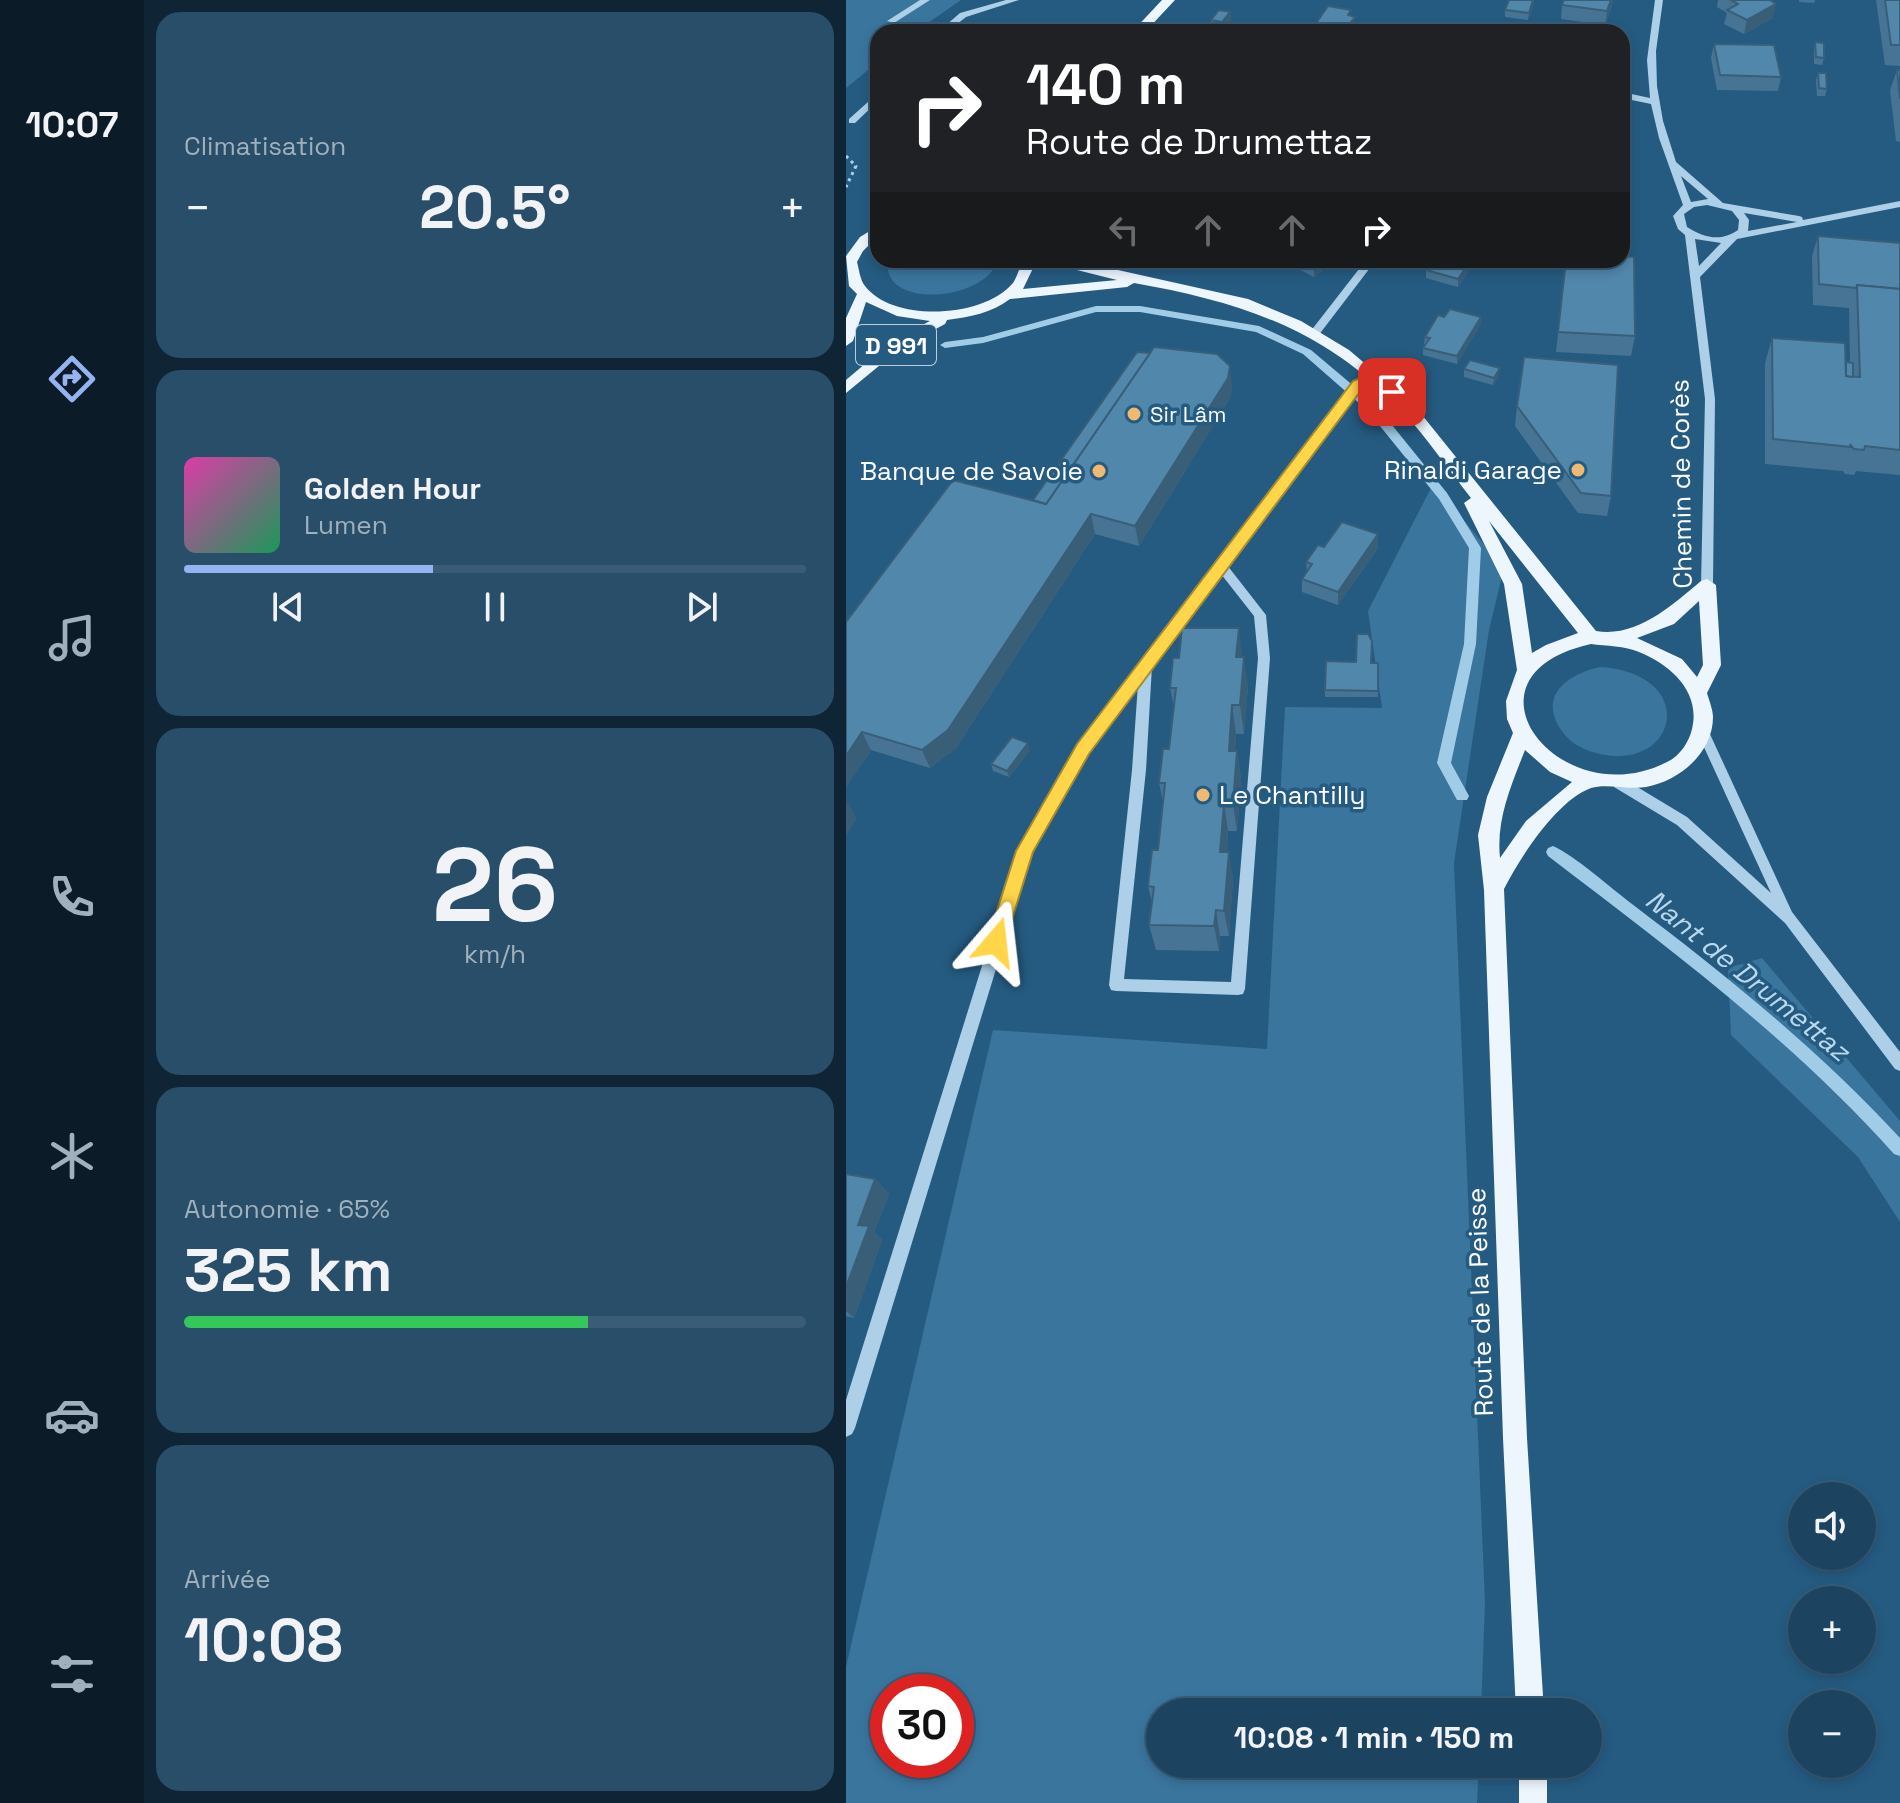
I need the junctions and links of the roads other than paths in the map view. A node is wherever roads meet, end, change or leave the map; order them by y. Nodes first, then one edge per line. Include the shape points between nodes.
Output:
1 (926, 0) edge
2 (1015, 0) edge
3 (1149, 0) edge
4 (1169, 0) edge
5 (1659, 0) edge
6 (891, 21) dead end
7 (952, 24) edge
8 (1135, 24) edge
9 (1146, 24) edge
10 (1630, 97) edge
11 (1654, 102) junction
12 (870, 104) edge
13 (852, 121) dead end
14 (1673, 164) junction
15 (1718, 203) junction
16 (1900, 204) edge
17 (1688, 206) junction
18 (1735, 209) junction
19 (1811, 221) junction
20 (1690, 235) junction
21 (870, 237) edge
22 (1734, 237) junction
23 (1026, 268) edge
24 (1092, 268) edge
25 (1365, 268) edge
26 (1696, 275) junction
27 (1151, 282) junction
28 (1004, 295) junction
29 (860, 298) junction
30 (955, 315) junction
31 (1314, 334) junction
32 (846, 341) edge
33 (1376, 375) junction
34 (846, 388) edge
35 (1457, 470) junction
36 (1221, 566) junction
37 (1707, 585) junction
38 (1591, 637) junction
39 (1619, 638) junction
40 (1146, 665) junction
41 (1525, 669) junction
42 (1699, 691) junction
43 (1703, 732) junction
44 (1522, 733) junction
45 (1589, 780) junction
46 (1619, 783) junction
47 (1494, 890) junction
48 (1790, 919) junction
49 (1900, 1064) edge
50 (846, 1428) edge
51 (1529, 1698) edge
52 (1533, 1778) edge
53 (1533, 1803) edge

1 - 6 street
2 - 7 street via 963,15
3 - 8 main road
4 - 9 main road
5 - 11 street via 1650,65
10 - 11 street
11 - 14 street
12 - 13 street
14 - 15 street
14 - 17 street
15 - 17 street
15 - 18 street
16 - 19 street
17 - 20 street, Chemin de Corès via 1678,216
18 - 19 street
18 - 22 street via 1745,226
19 - 22 street
20 - 22 street via 1711,241
20 - 26 street, Chemin de Corès
21 - 29 main road via 848,266 849,283
22 - 26 street
23 - 28 main road
24 - 27 main road
25 - 31 street
26 - 37 street, Chemin de Corès via 1710,399
27 - 28 main road
27 - 31 main road via 1217,294
28 - 30 main road
29 - 30 main road via 900,316
29 - 32 main road, D 991
30 - 34 main road, D 991 via 897,344
31 - 33 main road
33 - 35 main road
33 - 36 street via 1344,401
35 - 38 main road
35 - 41 main road via 1513,584
36 - 40 street
36 - 40 street via 1260,615 1264,658 1238,989 1116,985
37 - 39 main road via 1668,619
37 - 42 main road, Chemin de Corès via 1712,665
38 - 39 main road
38 - 41 main road via 1554,647
39 - 42 main road via 1668,656
40 - 50 street via 1083,749 1025,851
41 - 44 main road via 1514,711
42 - 43 main road via 1705,711
43 - 46 main road via 1693,752 1674,769 1648,780
43 - 48 street
44 - 45 main road via 1538,754
44 - 47 main road, Route de la Peisse via 1488,835
45 - 46 main road
45 - 47 main road via 1535,821 1514,848
46 - 48 street via 1682,821
47 - 51 main road, Route de la Peisse
48 - 49 street
52 - 53 main road

